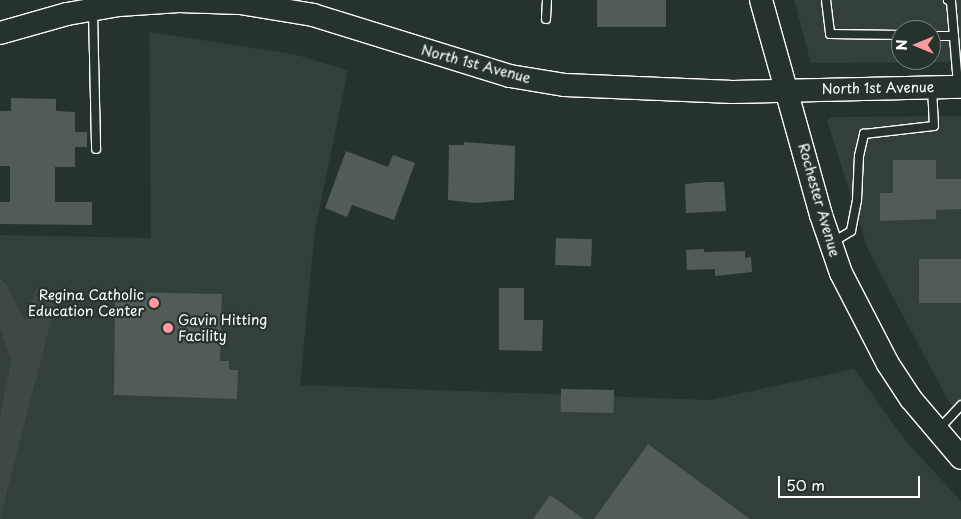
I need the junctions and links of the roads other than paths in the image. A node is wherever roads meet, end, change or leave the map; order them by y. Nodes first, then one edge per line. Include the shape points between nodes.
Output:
1 (547, 0) edge
2 (761, 0) edge
3 (826, 0) edge
4 (949, 1) edge
5 (92, 10) junction
6 (546, 19) dead end
7 (0, 33) edge
8 (891, 35) edge
9 (941, 36) edge
10 (954, 36) junction
11 (932, 87) junction
12 (959, 87) edge
13 (788, 88) junction
14 (96, 149) dead end
15 (831, 244) junction
16 (961, 405) edge
17 (937, 431) junction
18 (961, 458) edge

1 - 6 lane
2 - 13 main road, Rochester Avenue
3 - 8 lane via 830,34
4 - 10 lane
5 - 7 main road, North 1st Avenue
5 - 13 main road, North 1st Avenue via 180,1 240,3 313,15 510,76 565,85 733,92
5 - 14 lane
9 - 10 lane
10 - 12 lane
11 - 12 main road, North 1st Avenue
11 - 13 main road, North 1st Avenue
11 - 15 lane via 934,126 864,134 851,231
13 - 15 main road, Rochester Avenue
15 - 17 main road, Rochester Avenue via 858,311 881,352
16 - 17 lane
17 - 18 main road, Rochester Avenue

